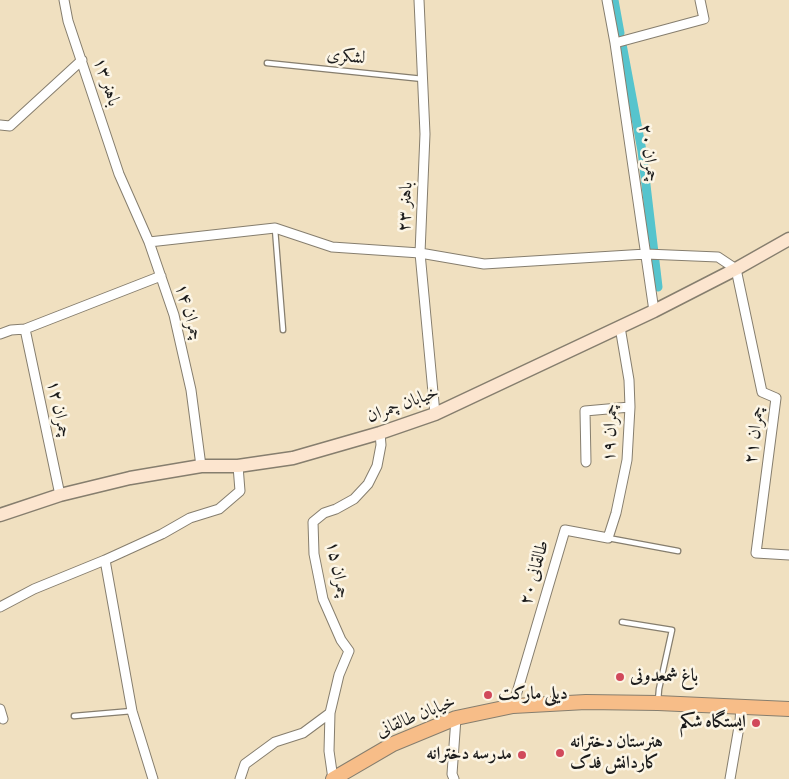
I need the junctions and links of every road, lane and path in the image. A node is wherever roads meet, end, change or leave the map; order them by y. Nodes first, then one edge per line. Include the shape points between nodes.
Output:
1 (64, 0) edge
2 (419, 0) edge
3 (607, 0) edge
4 (700, 0) edge
5 (616, 42) junction
6 (82, 60) junction
7 (267, 63) dead end
8 (423, 79) junction
9 (0, 125) edge
10 (119, 174) joint
11 (275, 228) junction
12 (789, 239) edge
13 (149, 242) junction
14 (420, 253) junction
15 (646, 254) junction
16 (736, 270) junction
17 (161, 276) junction
18 (654, 311) junction
19 (620, 327) junction
20 (25, 329) junction
21 (283, 330) dead end
22 (0, 334) edge
23 (630, 407) junction
24 (435, 414) junction
25 (380, 433) junction
26 (586, 462) dead end
27 (201, 466) junction
28 (238, 466) junction
29 (60, 495) junction
30 (0, 515) edge
31 (608, 538) junction
32 (678, 551) dead end
33 (789, 554) edge
34 (105, 560) junction
35 (0, 607) edge
36 (622, 622) dead end
37 (658, 703) junction
38 (513, 706) junction
39 (741, 707) junction
40 (789, 709) edge
41 (132, 710) junction
42 (330, 713) junction
43 (74, 716) dead end
44 (456, 718) junction
45 (153, 779) edge
46 (240, 779) edge
47 (333, 779) edge
48 (454, 779) edge
49 (730, 779) edge

1 - 6 street, باهنر ۱۳
2 - 8 street, باهنر ۲۳
3 - 5 street, چمران ۲۰
4 - 5 street via 704,19
5 - 15 street, چمران ۲۰
6 - 9 street via 10,126
6 - 10 street, باهنر ۱۳
7 - 8 lane, لشکری
8 - 14 street, باهنر ۲۳ via 425,134
10 - 13 street, چمران ۱۴
11 - 13 street
11 - 14 street via 332,247
11 - 21 lane
12 - 16 main road, خیابان چمران
13 - 17 street, چمران ۱۴
14 - 15 street via 484,264
14 - 24 street, باهنر ۲۳
15 - 16 street via 718,257
15 - 18 street, چمران ۲۰
16 - 18 main road, خیابان چمران
16 - 33 street, چمران ۲۱ via 762,392 776,398 756,553
17 - 20 street
17 - 27 street, چمران ۱۴ via 192,390
18 - 19 main road, خیابان چمران
19 - 23 street, چمران ۱۹
19 - 24 main road, خیابان چمران
20 - 22 street
20 - 29 street, چمران ۱۲
23 - 26 street via 585,411
23 - 31 street, چمران ۱۹ via 623,487
24 - 25 main road, خیابان چمران
25 - 28 main road, خیابان چمران via 293,458
25 - 42 street, چمران ۱۵ via 377,466 368,484 354,499 313,522 314,554 323,599 349,651 339,675
27 - 28 main road, خیابان چمران
27 - 29 main road, خیابان چمران via 130,478
28 - 34 street via 240,490 219,509 190,518
29 - 30 main road, خیابان چمران
31 - 32 lane, طالقانی ۲۰
31 - 38 street, طالقانی ۲۰ via 565,530
34 - 35 street
34 - 41 street
36 - 37 lane via 672,630
37 - 38 main road, خیابان طالقانی
37 - 39 main road, خیابان طالقانی
38 - 44 main road, خیابان طالقانی
39 - 40 main road, خیابان طالقانی
39 - 49 street
41 - 43 lane
41 - 45 street
42 - 46 street via 303,733 275,742 245,764
42 - 47 street via 329,751
44 - 47 main road, خیابان طالقانی via 393,744
44 - 48 street

